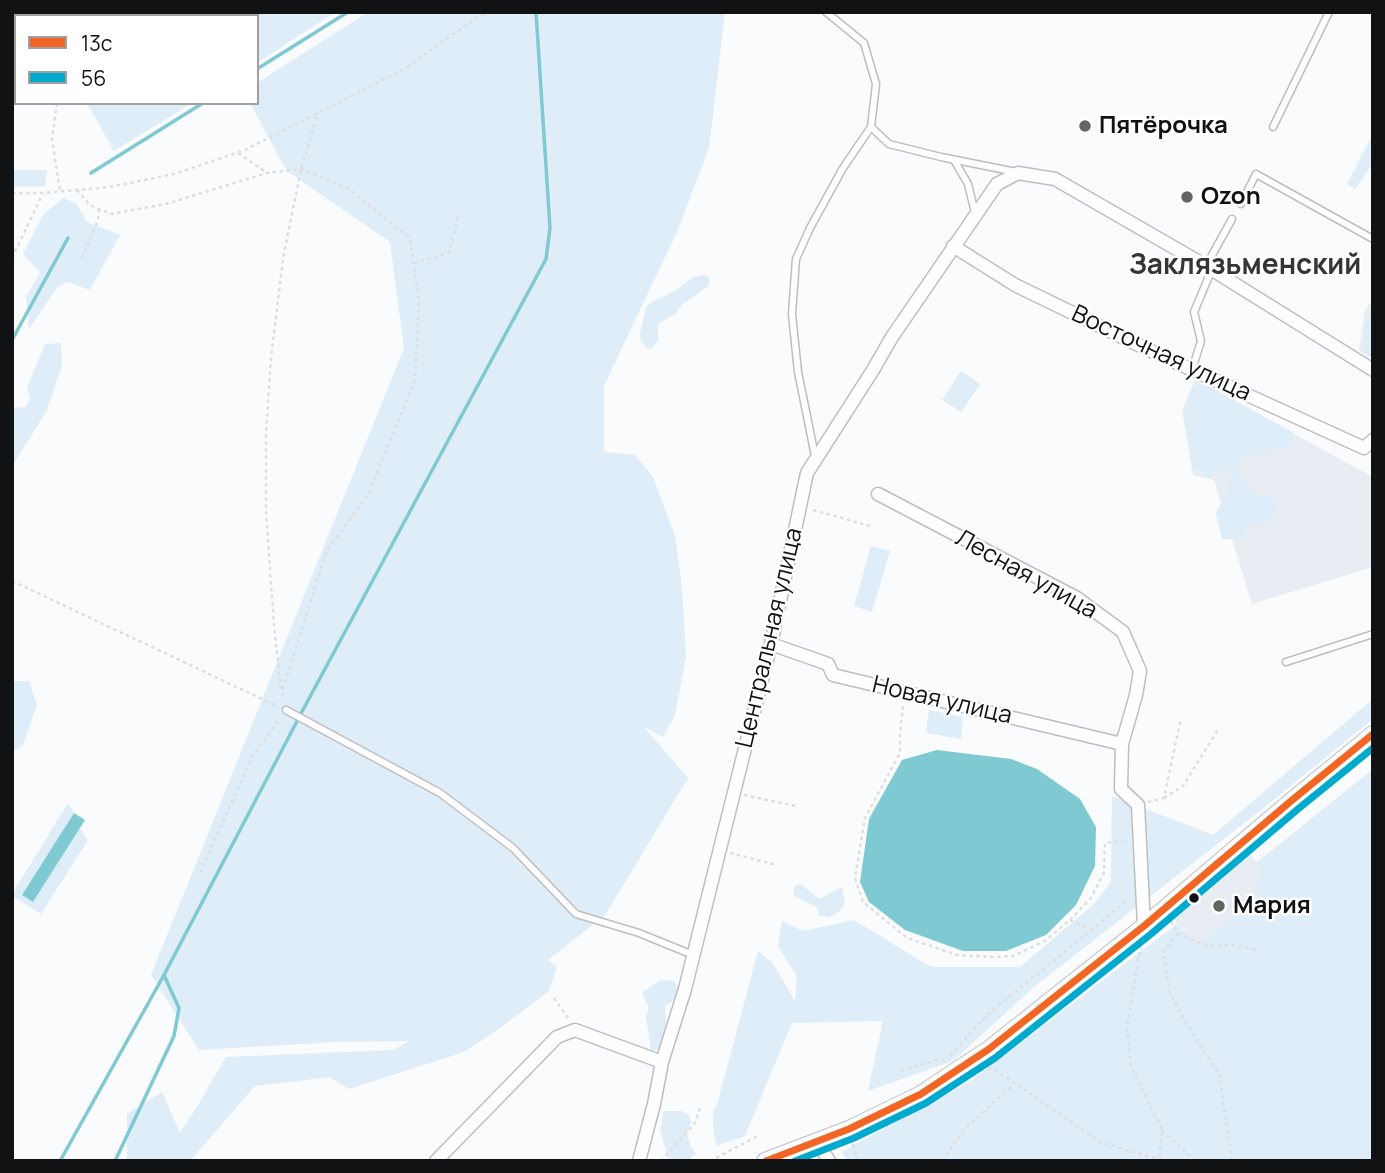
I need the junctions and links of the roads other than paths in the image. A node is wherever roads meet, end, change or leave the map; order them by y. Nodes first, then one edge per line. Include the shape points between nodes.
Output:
1 (826, 12) edge
2 (1329, 12) edge
3 (871, 127) junction
4 (1273, 127) dead end
5 (954, 160) junction
6 (1018, 173) junction
7 (1241, 204) dead end
8 (975, 214) junction
9 (1232, 219) dead end
10 (1373, 239) edge
11 (953, 246) junction
12 (1209, 268) junction
13 (1192, 370) junction
14 (1373, 370) edge
15 (1373, 440) edge
16 (816, 459) junction
17 (878, 494) dead end
18 (1373, 634) edge
19 (771, 645) junction
20 (1286, 662) dead end
21 (286, 710) road end
22 (1373, 734) edge
23 (1122, 744) junction
24 (1144, 926) junction
25 (694, 956) junction
26 (662, 1062) junction
27 (817, 1141) junction
28 (436, 1161) edge
29 (639, 1161) edge
30 (765, 1161) edge
31 (829, 1161) edge

1 - 3 lane via 864,43 876,84
2 - 4 lane
3 - 5 lane via 888,144
3 - 16 lane via 843,168 796,259 792,314 798,372
5 - 6 lane
5 - 8 lane via 968,184
6 - 8 street, Центральная улица via 997,184
6 - 12 street via 1055,179
7 - 10 lane via 1256,174
8 - 11 street, Центральная улица
9 - 12 lane
11 - 13 street, Восточная улица via 1015,285
11 - 16 street, Центральная улица
12 - 13 lane via 1194,312 1201,341
12 - 14 street
13 - 15 street, Восточная улица via 1364,448
16 - 19 street, Центральная улица via 807,473
17 - 23 street, Лесная улица via 1077,598 1123,632 1140,671
18 - 20 lane
19 - 23 street, Новая улица via 828,664 833,675
19 - 25 street, Центральная улица
21 - 25 lane via 440,793 513,848 576,914
22 - 24 street
23 - 24 street, Лесная улица via 1121,789 1138,805
24 - 27 street via 973,1060 921,1094
25 - 26 street, Центральная улица
26 - 28 street via 575,1030 557,1037
26 - 29 street, Центральная улица
27 - 30 street
27 - 31 street

